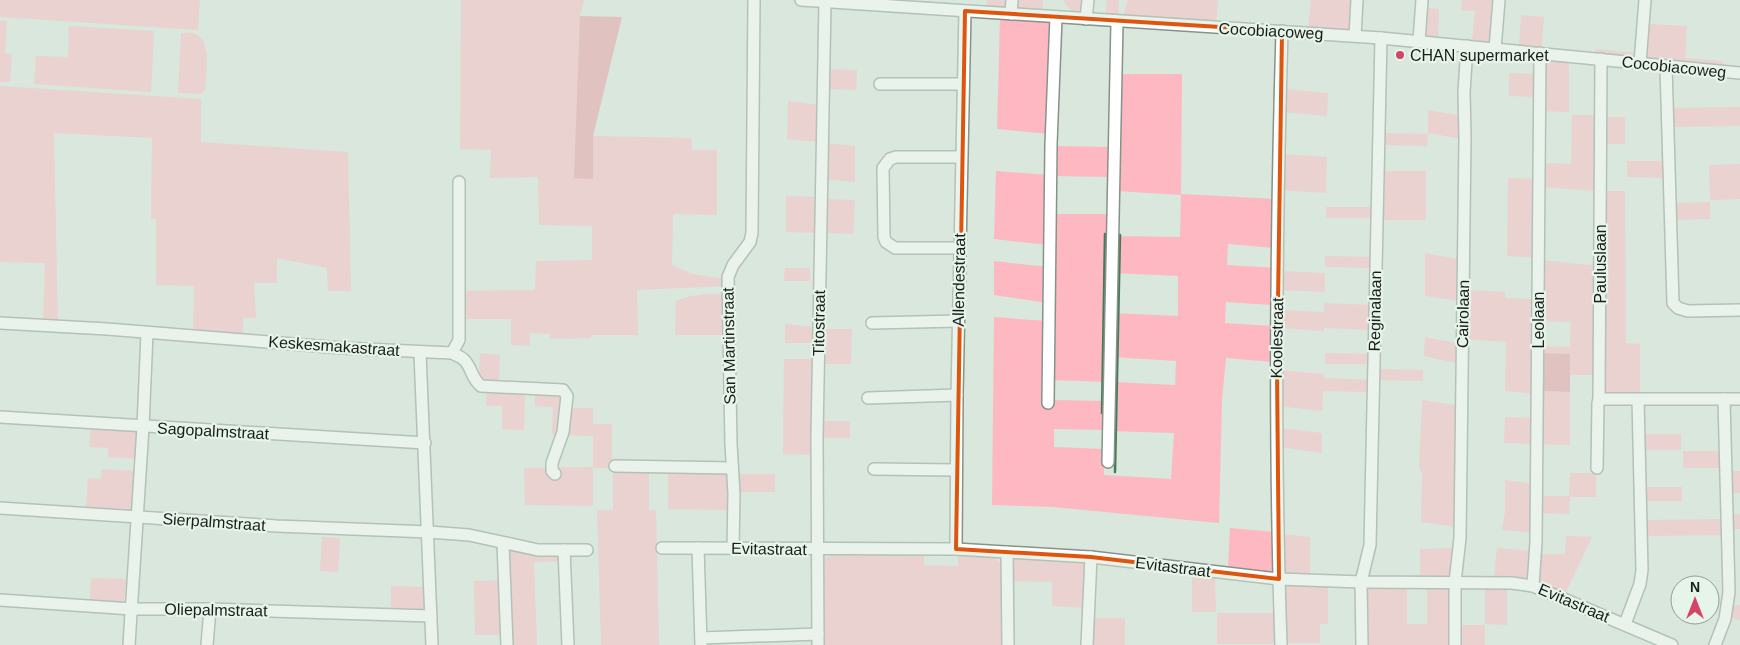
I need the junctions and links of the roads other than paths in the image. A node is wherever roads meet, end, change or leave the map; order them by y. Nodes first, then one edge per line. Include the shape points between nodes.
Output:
1 (754, 0) edge
2 (801, 0) edge
3 (1012, 0) edge
4 (1088, 0) edge
5 (1358, 0) edge
6 (1422, 0) edge
7 (1499, 0) edge
8 (1645, 0) edge
9 (825, 2) junction
10 (859, 2) edge
11 (929, 4) edge
12 (965, 11) junction
13 (1011, 14) junction
14 (1056, 17) junction
15 (1086, 19) junction
16 (1117, 22) junction
17 (1282, 31) junction
18 (1355, 36) junction
19 (1381, 38) junction
20 (1419, 41) junction
21 (1467, 46) junction
22 (1495, 49) junction
23 (1540, 53) junction
24 (1601, 59) junction
25 (1640, 63) junction
26 (1666, 66) junction
27 (1740, 73) edge
28 (880, 84) dead end
29 (962, 84) junction
30 (961, 157) junction
31 (459, 182) dead end
32 (959, 248) junction
33 (1740, 310) edge
34 (958, 321) junction
35 (0, 323) edge
36 (872, 323) dead end
37 (147, 333) junction
38 (420, 352) junction
39 (452, 353) junction
40 (957, 396) junction
41 (868, 398) dead end
42 (1599, 399) junction
43 (1724, 399) junction
44 (1740, 399) edge
45 (1638, 400) junction
46 (1048, 403) dead end
47 (0, 417) edge
48 (143, 427) junction
49 (425, 443) junction
50 (1108, 462) dead end
51 (615, 466) dead end
52 (732, 468) junction
53 (1597, 468) dead end
54 (874, 469) dead end
55 (956, 470) junction
56 (555, 474) dead end
57 (0, 508) edge
58 (137, 517) junction
59 (429, 532) junction
60 (502, 543) junction
61 (662, 548) dead end
62 (698, 548) junction
63 (733, 548) junction
64 (956, 549) junction
65 (564, 550) junction
66 (587, 550) dead end
67 (818, 550) junction
68 (1007, 552) junction
69 (1091, 557) junction
70 (1279, 579) junction
71 (1361, 582) junction
72 (1455, 582) junction
73 (1533, 586) junction
74 (0, 600) edge
75 (132, 609) junction
76 (210, 610) junction
77 (432, 616) junction
78 (1626, 624) junction
79 (818, 639) edge
80 (701, 641) edge
81 (129, 645) edge
82 (207, 645) edge
83 (432, 645) edge
84 (507, 645) edge
85 (568, 645) edge
86 (1008, 645) edge
87 (1087, 645) edge
88 (1281, 645) edge
89 (1362, 645) edge
90 (1455, 645) edge
91 (1672, 645) edge
92 (1715, 645) edge

1 - 52 street, San Martinstraat via 752,233 750,242 733,264 728,277
2 - 9 street, Cocobiacoweg
3 - 13 street
4 - 15 street
5 - 18 street
6 - 20 street
7 - 22 street
8 - 25 street
9 - 10 street, Cocobiacoweg
9 - 67 street, Titostraat
10 - 11 street, Cocobiacoweg
11 - 12 street, Cocobiacoweg
12 - 13 street, Cocobiacoweg
12 - 29 street, Allendestraat
13 - 14 street, Cocobiacoweg
14 - 15 street, Cocobiacoweg
14 - 46 street
15 - 16 street, Cocobiacoweg
16 - 17 street, Cocobiacoweg
16 - 50 street
17 - 18 street, Cocobiacoweg
17 - 70 street, Koolestraat via 1276,378
18 - 19 street, Cocobiacoweg
19 - 20 street, Cocobiacoweg
19 - 71 street, Reginalaan via 1370,545
20 - 21 street, Cocobiacoweg
21 - 22 street, Cocobiacoweg
21 - 72 street, Cairolaan via 1460,538
22 - 23 street, Cocobiacoweg
23 - 24 street, Cocobiacoweg
23 - 73 street, Leolaan
24 - 25 street, Cocobiacoweg
24 - 42 street, Pauluslaan
25 - 26 street, Cocobiacoweg
26 - 27 street, Cocobiacoweg
26 - 33 street via 1673,303 1688,310
28 - 29 street
29 - 30 street, Allendestraat
30 - 32 street, Allendestraat
30 - 32 street via 896,157 890,159 884,168 886,242 895,248
31 - 39 street via 459,340
32 - 34 street, Allendestraat
34 - 36 street
34 - 40 street, Allendestraat
35 - 37 street, Keskesmakastraat
37 - 38 street, Keskesmakastraat
37 - 48 street
38 - 39 street, Keskesmakastraat
38 - 49 street
39 - 56 street via 463,358 470,366 474,380 482,386 566,392 563,432 552,463
40 - 41 street
40 - 55 street, Allendestraat
42 - 45 street
42 - 53 street, Pauluslaan
43 - 44 street
43 - 45 street
43 - 92 street via 1729,592 1725,619
45 - 78 street via 1642,570
47 - 48 street, Sagopalmstraat
48 - 49 street, Sagopalmstraat
48 - 58 street
49 - 59 street
51 - 52 street
52 - 63 street, San Martinstraat
54 - 55 street
55 - 64 street, Allendestraat
57 - 58 street, Sierpalmstraat
58 - 59 street, Sierpalmstraat
58 - 75 street
59 - 60 street, Sierpalmstraat via 469,535
59 - 77 street
60 - 65 street, Sierpalmstraat via 538,550
60 - 84 street
61 - 62 street, Evitastraat
62 - 63 street, Evitastraat
62 - 80 street
63 - 67 street, Evitastraat
64 - 67 street, Evitastraat
64 - 68 street, Evitastraat
65 - 66 street, Sierpalmstraat
65 - 85 street
67 - 79 street, Titostraat
68 - 69 street, Evitastraat
68 - 86 street
69 - 70 street, Evitastraat
69 - 87 street
70 - 71 street, Evitastraat
70 - 88 street, Koolestraat
71 - 72 street, Evitastraat
71 - 89 street, Reginalaan
72 - 73 street, Evitastraat
72 - 90 street, Cairolaan
73 - 78 street, Evitastraat
74 - 75 street, Oliepalmstraat
75 - 76 street, Oliepalmstraat
75 - 81 street
76 - 77 street, Oliepalmstraat
76 - 82 street
77 - 83 street
78 - 91 street, Evitastraat
79 - 80 street

